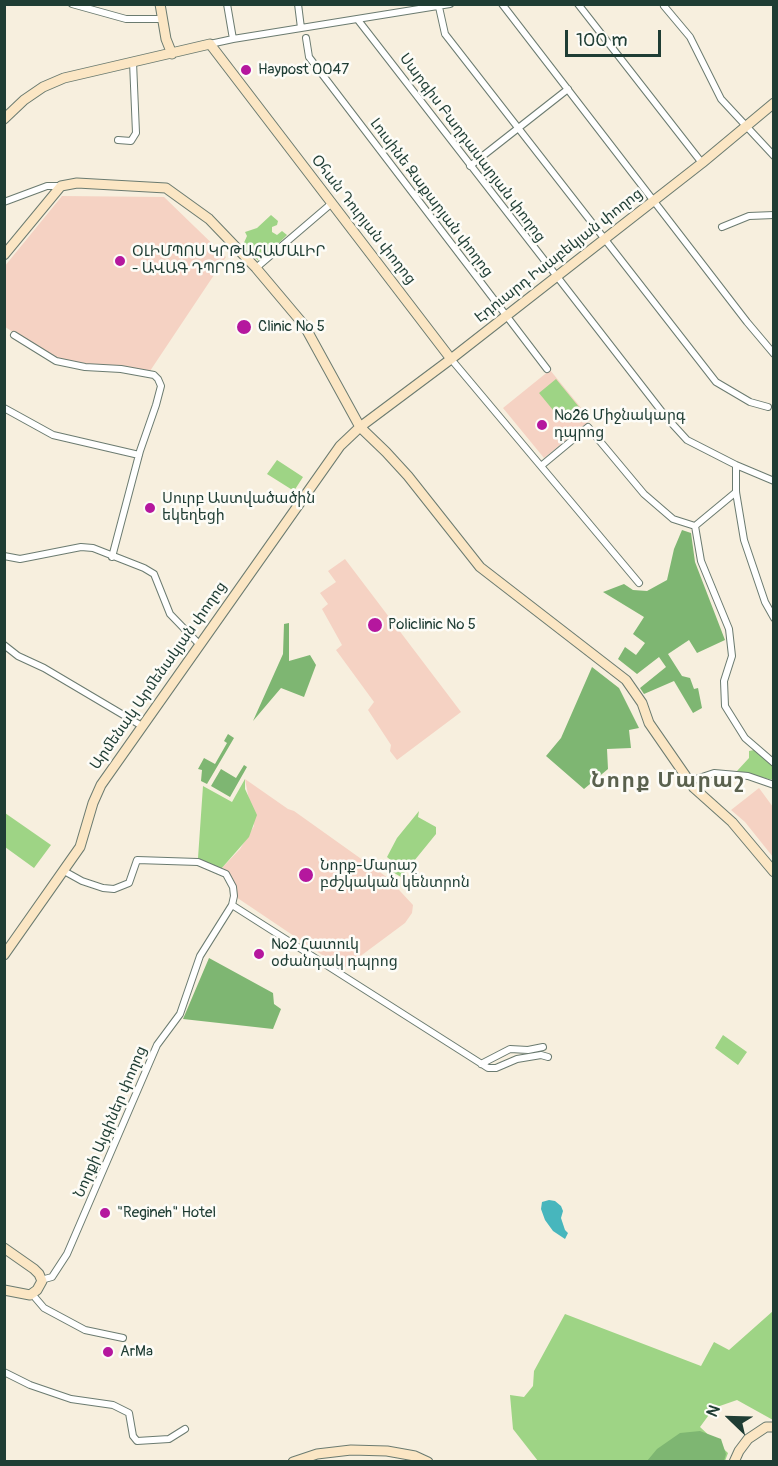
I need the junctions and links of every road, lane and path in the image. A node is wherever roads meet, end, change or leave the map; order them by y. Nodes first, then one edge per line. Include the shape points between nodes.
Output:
1 (72, 4) edge
2 (160, 4) edge
3 (227, 4) edge
4 (298, 4) edge
5 (450, 4) edge
6 (578, 4) edge
7 (502, 5) edge
8 (664, 6) dead end
9 (416, 7) edge
10 (439, 7) junction
11 (162, 19) junction
12 (358, 20) junction
13 (301, 28) junction
14 (306, 38) dead end
15 (233, 39) junction
16 (210, 44) junction
17 (172, 54) junction
18 (133, 63) junction
19 (568, 89) junction
20 (774, 103) edge
21 (4, 119) edge
22 (747, 125) junction
23 (518, 128) junction
24 (118, 140) dead end
25 (774, 156) edge
26 (702, 164) junction
27 (470, 166) junction
28 (61, 186) junction
29 (654, 200) junction
30 (4, 202) edge
31 (332, 203) junction
32 (774, 215) edge
33 (722, 227) dead end
34 (606, 239) junction
35 (4, 255) edge
36 (256, 268) junction
37 (556, 278) junction
38 (506, 316) junction
39 (14, 335) dead end
40 (774, 354) edge
41 (452, 359) junction
42 (546, 369) dead end
43 (768, 407) dead end
44 (4, 408) edge
45 (360, 428) junction
46 (139, 455) junction
47 (735, 465) junction
48 (541, 466) junction
49 (774, 481) edge
50 (736, 492) junction
51 (695, 526) junction
52 (4, 556) edge
53 (112, 557) junction
54 (639, 583) dead end
55 (774, 618) edge
56 (199, 644) junction
57 (4, 645) edge
58 (142, 726) junction
59 (774, 763) edge
60 (690, 781) junction
61 (773, 784) edge
62 (64, 871) junction
63 (774, 872) edge
64 (232, 905) junction
65 (4, 955) edge
66 (543, 1047) dead end
67 (548, 1057) dead end
68 (481, 1064) junction
69 (4, 1248) edge
70 (42, 1280) junction
71 (4, 1290) edge
72 (32, 1294) junction
73 (123, 1338) dead end
74 (4, 1372) edge
75 (774, 1427) edge
76 (185, 1429) dead end
77 (293, 1461) edge
78 (428, 1461) edge
79 (734, 1461) edge

1 - 11 street via 126,20
2 - 11 main road
3 - 15 street
4 - 13 street
5 - 10 street
6 - 26 street
7 - 19 street
8 - 22 street via 690,37 721,99
9 - 10 street
9 - 12 street
10 - 23 street via 445,34
11 - 17 main road
12 - 13 street
12 - 27 street, Սարգիս Բաղդասարյան փողոց
13 - 15 street
14 - 38 street, Լուսինե Զաքարյան փողոց via 309,57
15 - 16 street
16 - 17 main road
16 - 31 main road, Օհան Դուրյան փողոց
17 - 18 main road
18 - 21 main road via 64,78 43,87
18 - 24 street via 136,133 130,141
19 - 23 street
19 - 29 street
20 - 22 main road, Էդուարդ Իսաբեկյան փողոց
22 - 25 street
22 - 26 main road, Էդուարդ Իսաբեկյան փողոց
23 - 27 street
23 - 34 street
26 - 29 main road, Էդուարդ Իսաբեկյան փողոց
27 - 37 street, Սարգիս Բաղդասարյան փողոց
28 - 30 street via 46,186
28 - 35 main road
28 - 36 main road via 77,183 166,188 209,219
29 - 34 main road, Էդուարդ Իսաբեկյան փողոց
29 - 40 street
31 - 36 street
31 - 41 main road, Օհան Դուրյան փողոց
32 - 33 street via 749,216
34 - 37 main road, Էդուարդ Իսաբեկյան փողոց
34 - 43 street via 716,382 750,402
36 - 45 main road via 304,325
37 - 38 main road, Էդուարդ Իսաբեկյան փողոց
37 - 47 street, Սարգիս Բաղդասարյան փողոց via 687,440
38 - 41 main road, Էդուարդ Իսաբեկյան փողոց
38 - 42 street, Լուսինե Զաքարյան փողոց
39 - 46 street via 56,361 154,375 161,386
41 - 45 main road, Էդուարդ Իսաբեկյան փողոց
41 - 48 street, Օհան Դուրյան փողոց
44 - 46 street via 53,435
45 - 56 main road, Արմենակ Արմենակյան փողոց via 336,451
45 - 60 main road via 408,476 480,567 626,680 642,703 648,723
46 - 53 street
47 - 49 street, Սարգիս Բաղդասարյան փողոց
47 - 50 street
48 - 51 street via 588,427 644,494 673,519
48 - 54 street, Օհան Դուրյան փողոց
50 - 51 street
50 - 55 street via 744,540
51 - 59 street via 701,561 729,629 732,656 724,681 725,706 746,738
52 - 53 street via 20,559 81,547
53 - 56 street via 154,574 170,614
56 - 58 main road, Արմենակ Արմենակյան փողոց
57 - 58 street
58 - 62 main road, Արմենակ Արմենակյան փողոց via 101,785 80,847
60 - 61 street via 714,773 748,776
60 - 63 main road via 732,822
62 - 64 street via 114,890 129,883 137,860 198,862 226,874 234,890
62 - 65 main road, Արմենակ Արմենակյան փողոց
64 - 68 street
64 - 70 street, Նորքի Այգիներ փողոց via 200,957 180,1014 157,1045 67,1254 52,1276
66 - 68 street via 510,1049
67 - 68 street via 517,1059 492,1069
69 - 70 main road via 36,1271
70 - 72 main road
71 - 72 main road
72 - 73 street via 44,1308 85,1330
74 - 76 street via 71,1399 113,1405 129,1413 137,1441 169,1439
75 - 79 main road via 755,1433
77 - 78 main road via 351,1450 387,1451

